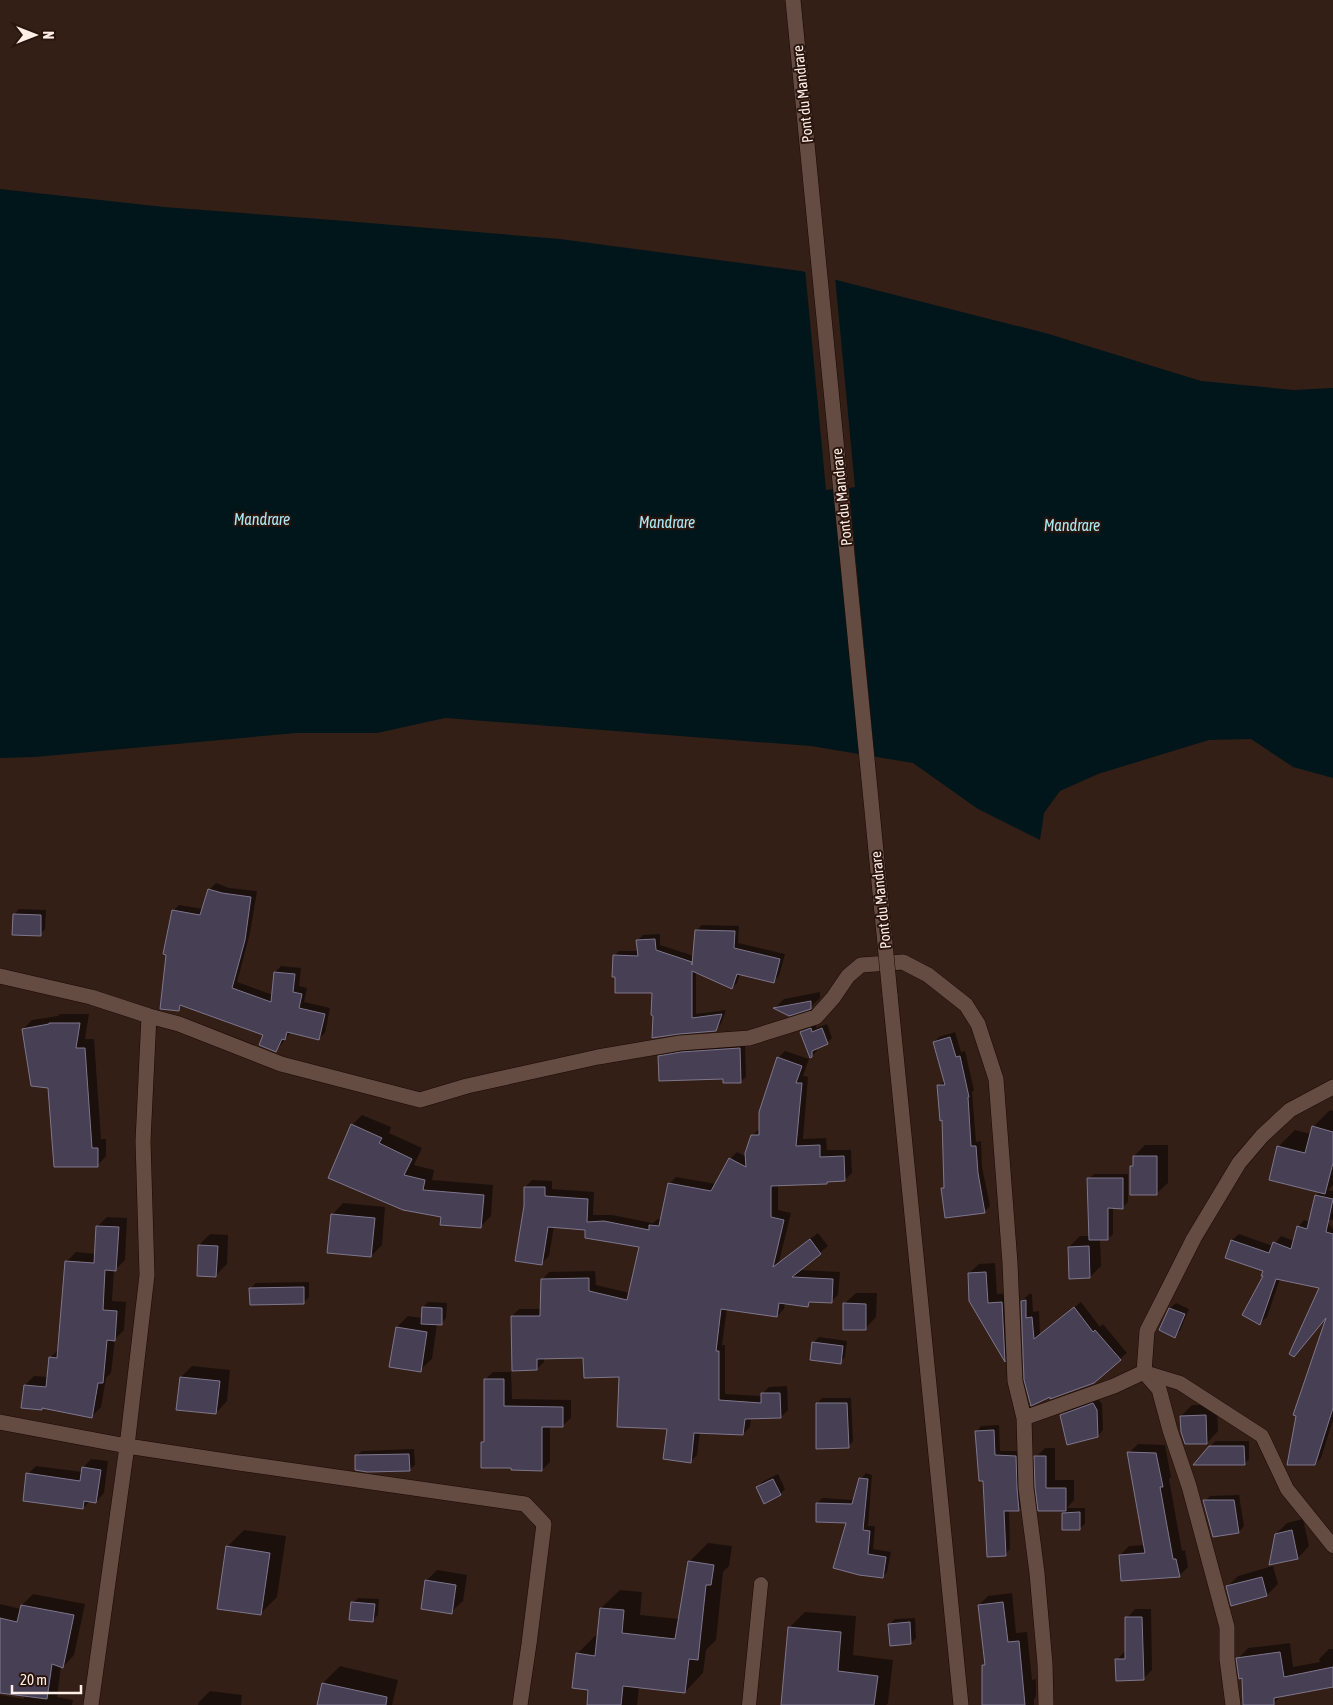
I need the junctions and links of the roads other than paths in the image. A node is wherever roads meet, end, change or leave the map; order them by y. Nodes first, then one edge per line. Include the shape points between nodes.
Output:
1 (793, 0) edge
2 (0, 976) edge
3 (149, 1016) junction
4 (1333, 1087) edge
5 (1144, 1372) junction
6 (1024, 1418) junction
7 (0, 1422) edge
8 (127, 1446) junction
9 (1333, 1546) edge
10 (761, 1584) dead end
11 (91, 1705) edge
12 (520, 1705) edge
13 (750, 1705) edge
14 (961, 1705) edge
15 (1046, 1705) edge
16 (1233, 1705) edge

1 - 14 street, Pont du Mandrare, bridge
2 - 3 street via 92,997
3 - 6 street via 179,1024 281,1064 420,1100 467,1086 598,1057 680,1043 749,1038 816,1016 861,965 903,962 928,975 966,1005 978,1024 996,1078 1015,1381
3 - 8 street via 143,1141 147,1274
4 - 5 street via 1290,1110 1262,1136 1239,1164 1194,1238 1148,1331
5 - 6 street
5 - 9 lane via 1180,1383 1262,1436 1287,1489
5 - 16 street via 1159,1390 1227,1627
6 - 15 street via 1026,1488 1037,1573
7 - 8 street
8 - 11 street
8 - 12 street via 525,1504 544,1524
10 - 13 lane

